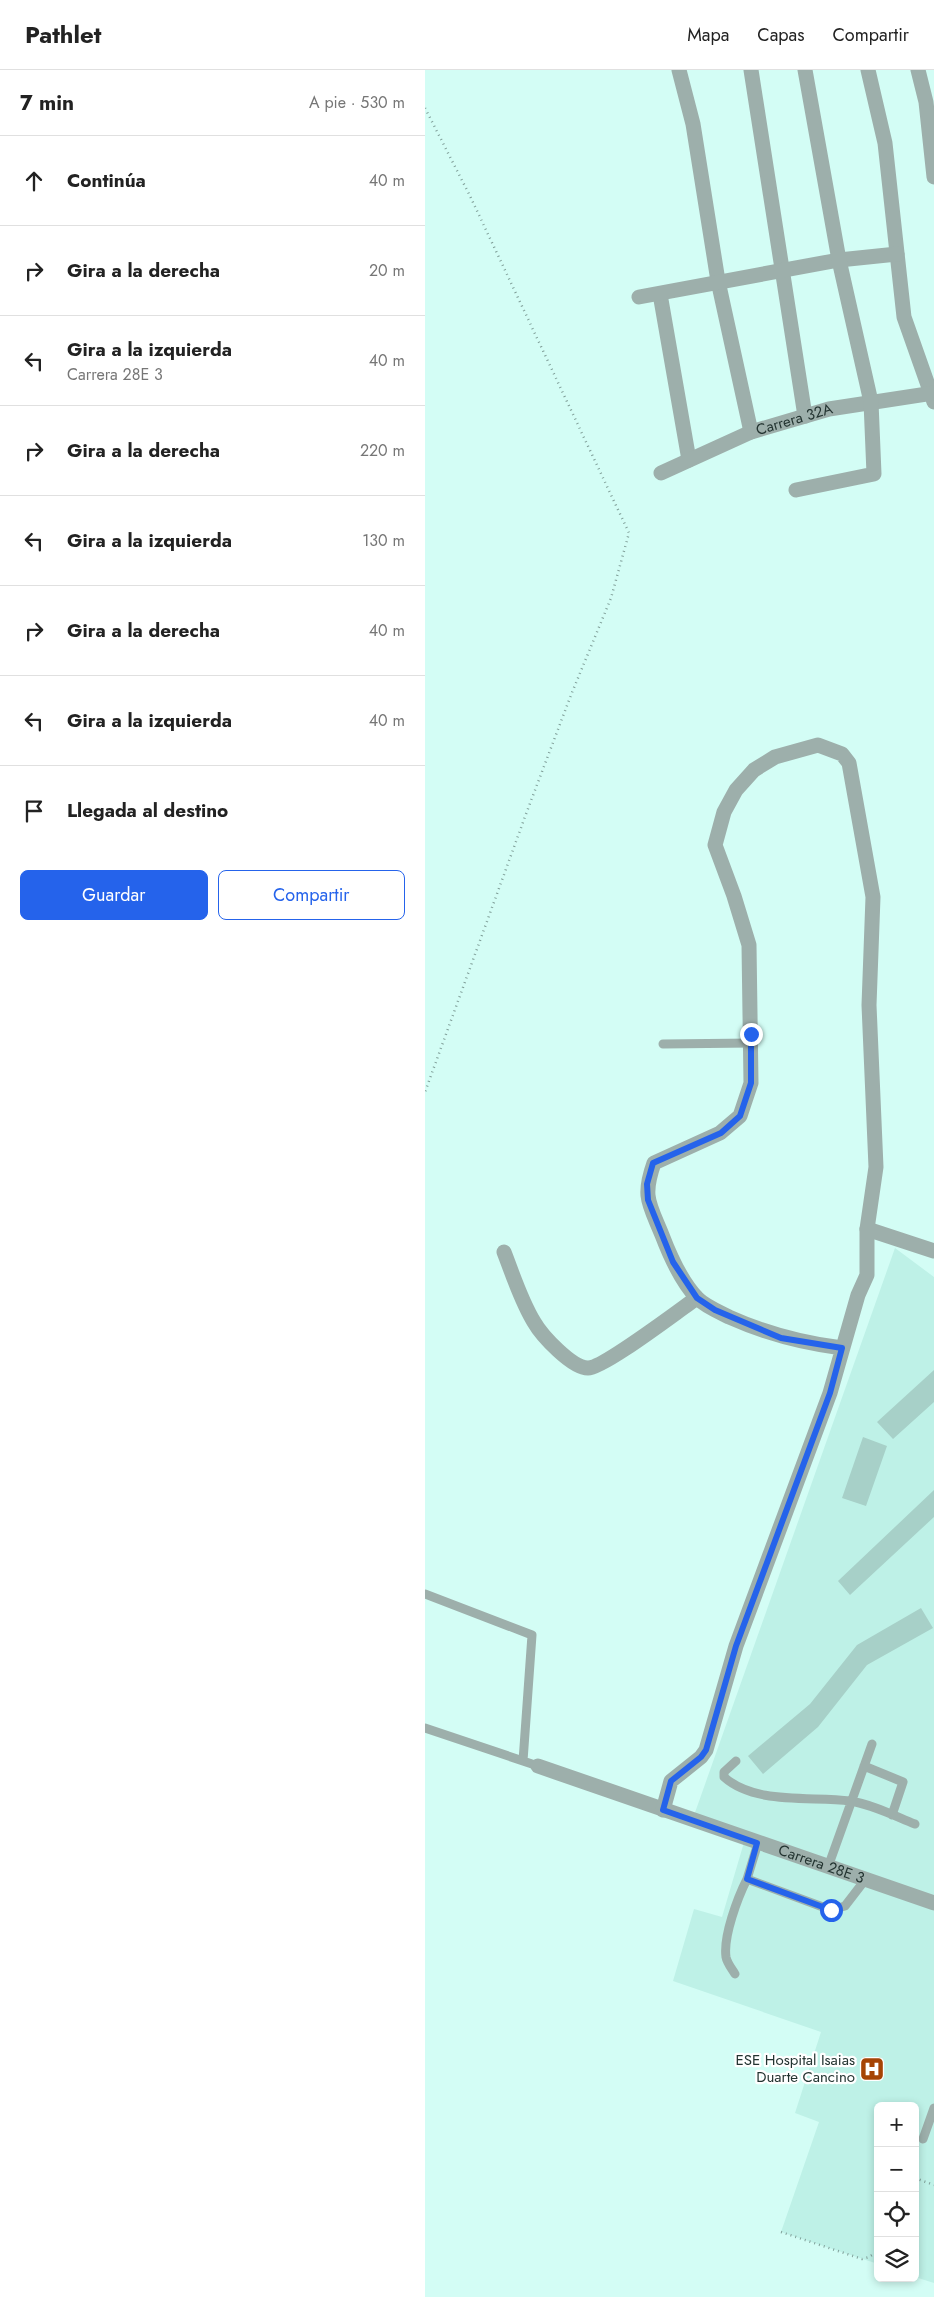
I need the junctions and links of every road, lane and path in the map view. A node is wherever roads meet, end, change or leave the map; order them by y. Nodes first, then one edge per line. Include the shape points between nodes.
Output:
1 (679, 70) edge
2 (751, 70) edge
3 (805, 70) edge
4 (868, 70) edge
5 (918, 70) edge
6 (425, 108) edge
7 (934, 177) edge
8 (897, 254) junction
9 (839, 260) junction
10 (782, 270) junction
11 (719, 281) junction
12 (660, 294) junction
13 (639, 297) dead end
14 (933, 396) edge
15 (871, 402) junction
16 (805, 416) junction
17 (751, 432) junction
18 (689, 460) junction
19 (661, 473) dead end
20 (796, 490) dead end
21 (751, 1043) junction
22 (663, 1044) dead end
23 (425, 1092) edge
24 (867, 1229) junction
25 (934, 1251) edge
26 (503, 1252) dead end
27 (697, 1298) junction
28 (842, 1348) junction
29 (425, 1594) edge
30 (425, 1728) edge
31 (872, 1744) dead end
32 (523, 1761) junction
33 (735, 1761) dead end
34 (538, 1766) joint
35 (864, 1766) junction
36 (851, 1801) junction
37 (663, 1810) junction
38 (892, 1815) junction
39 (915, 1824) dead end
40 (757, 1843) junction
41 (828, 1867) junction
42 (747, 1879) junction
43 (865, 1880) junction
44 (934, 1903) edge
45 (735, 1974) dead end
46 (934, 2108) edge
47 (923, 2138) dead end
48 (919, 2179) edge
49 (934, 2185) edge
50 (781, 2232) dead end
51 (874, 2254) edge

1 - 11 street via 699,150
2 - 10 street
3 - 9 street
4 - 8 street via 885,143
5 - 7 street via 926,102
6 - 23 path via 475,204 629,533 611,598 560,722
8 - 9 street
8 - 14 street via 904,317
9 - 10 street
9 - 15 street
10 - 11 street
10 - 16 street
11 - 12 street
11 - 17 street
12 - 13 street
12 - 18 street
14 - 15 street, Carrera 32A
15 - 16 street, Carrera 32A
15 - 20 street via 873,474
16 - 17 street, Carrera 32A
17 - 18 street, Carrera 32A
18 - 19 street, Carrera 32A
21 - 22 lane
21 - 24 street via 749,945 715,845 724,812 736,790 754,770 775,757 818,745 842,754 849,762 873,897 869,1005 876,1167
21 - 27 street via 751,1083 740,1116 721,1133 653,1163 647,1184 648,1200 673,1262
24 - 25 street
24 - 28 street via 867,1275
26 - 27 street via 534,1323 563,1356 579,1366 589,1368 607,1362
27 - 28 street via 715,1310 781,1338
28 - 37 street via 830,1393 736,1646 706,1750 671,1781
29 - 32 lane via 532,1635
30 - 32 lane
31 - 35 lane
32 - 34 lane
33 - 36 lane via 723,1777 731,1784 790,1799
34 - 37 street, Carrera 28E 3
35 - 36 lane
35 - 38 lane via 903,1782
36 - 38 lane
36 - 41 lane
37 - 40 street, Carrera 28E 3
38 - 39 lane
40 - 41 street, Carrera 28E 3
40 - 42 lane
41 - 43 street, Carrera 28E 3
42 - 43 lane via 831,1910 845,1906
42 - 45 lane via 726,1942 726,1959
43 - 44 street, Carrera 28E 3
46 - 47 lane
48 - 49 path
50 - 51 path via 862,2259

